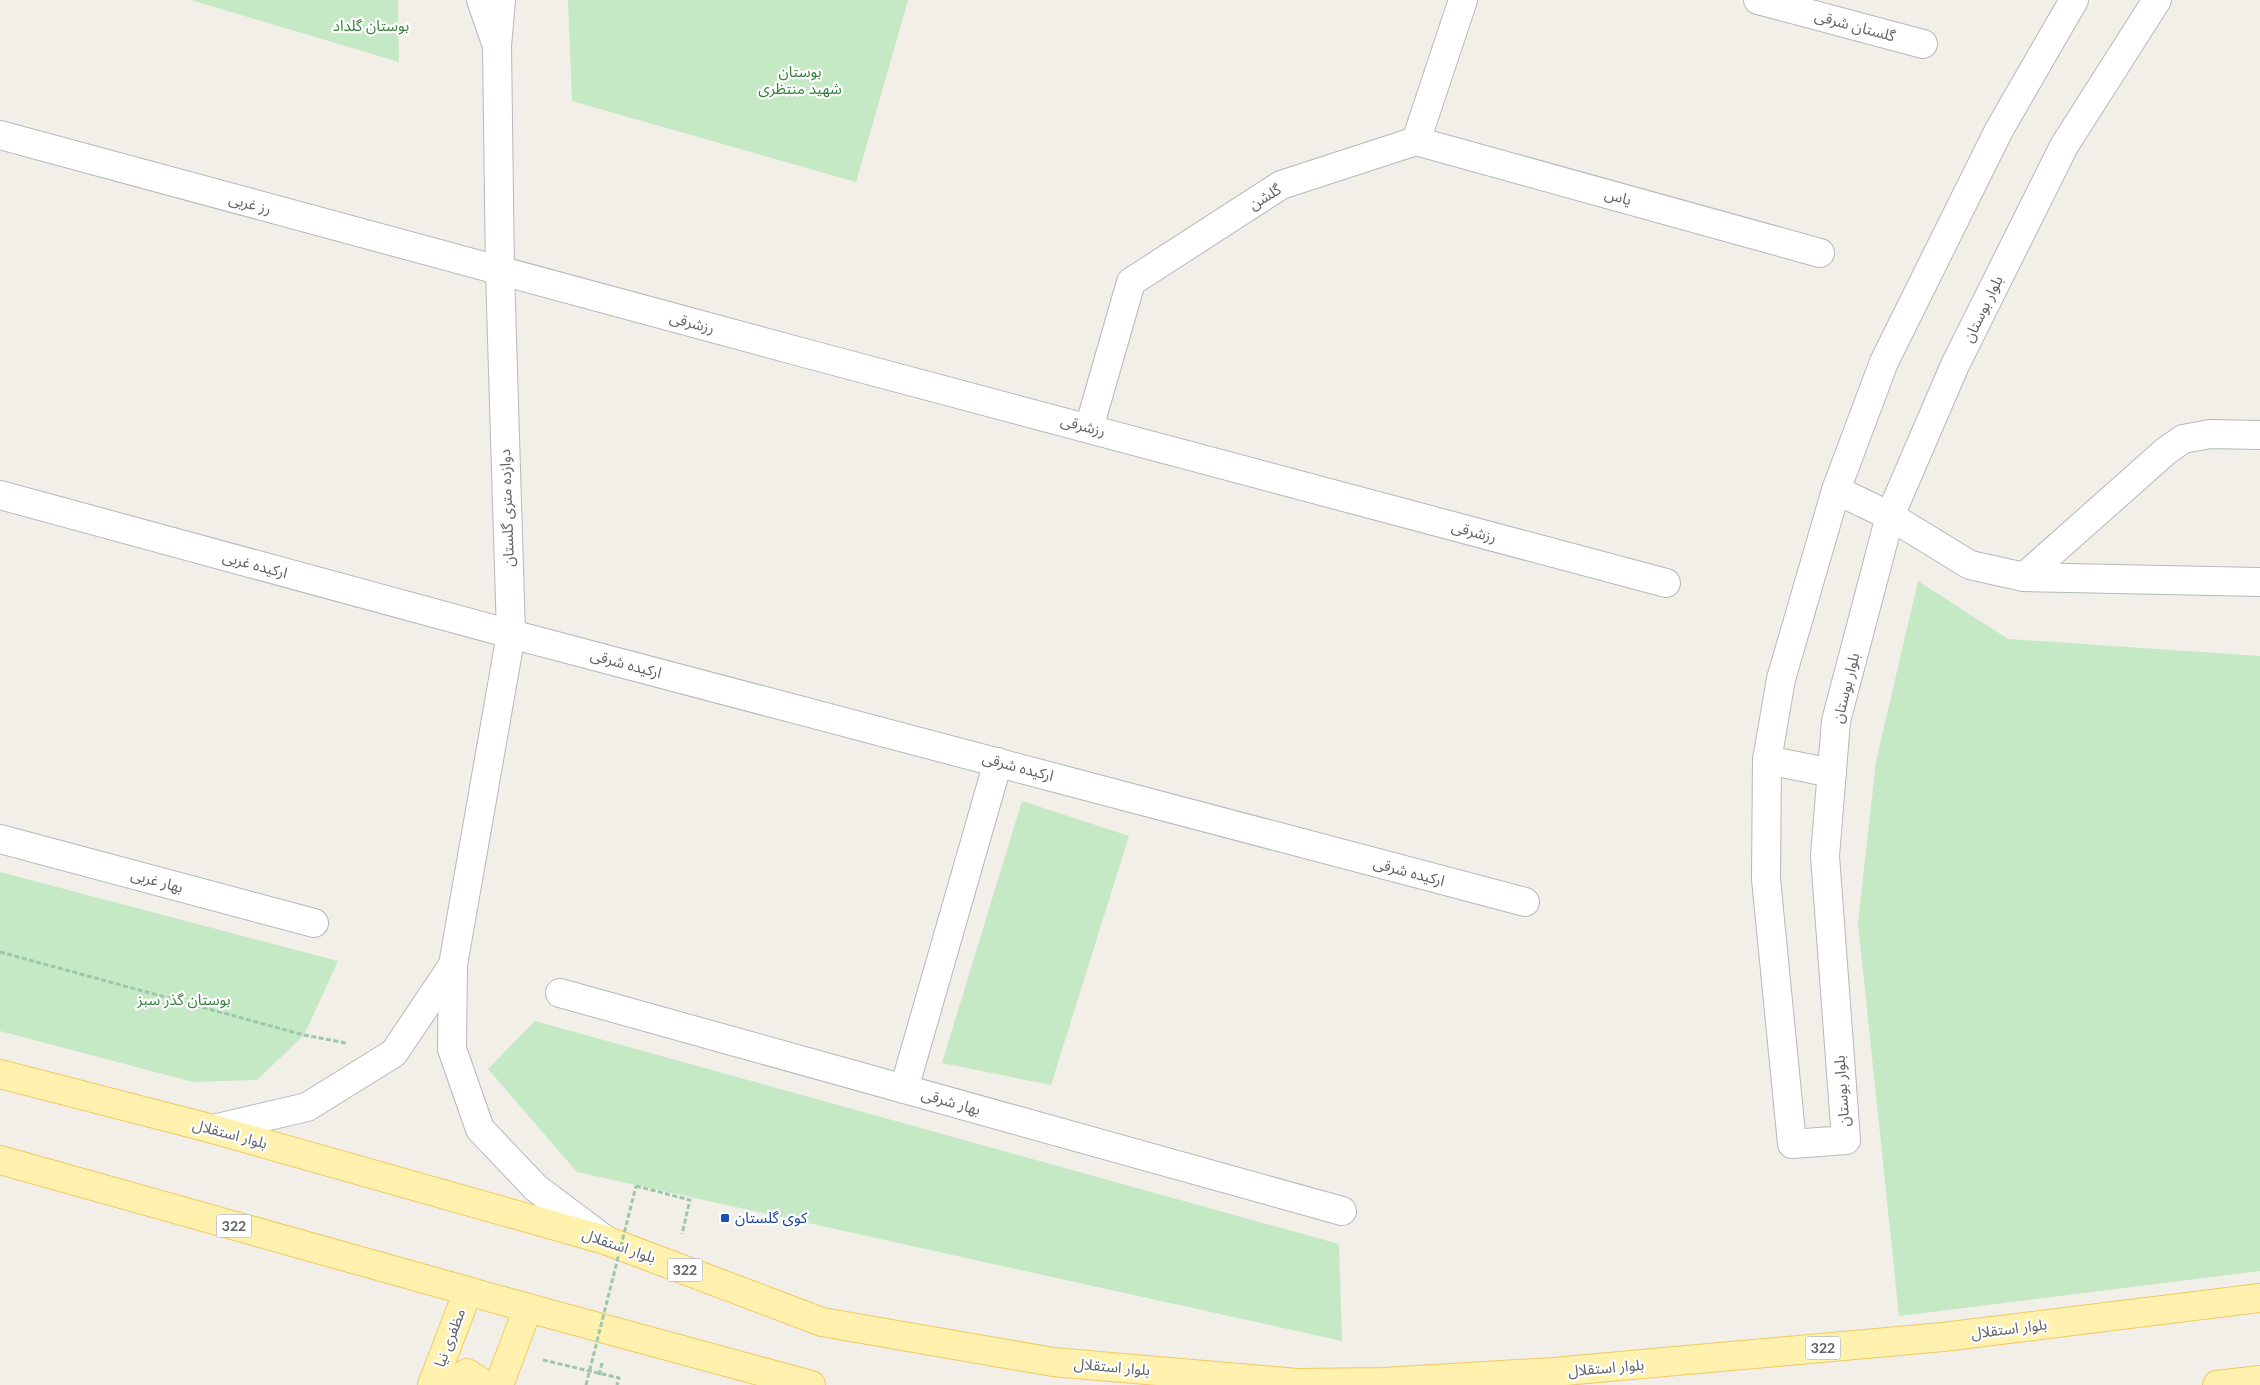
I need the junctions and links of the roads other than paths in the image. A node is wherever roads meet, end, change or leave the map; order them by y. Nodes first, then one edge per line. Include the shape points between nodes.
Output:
1 (481, 0) edge
2 (501, 0) edge
3 (1463, 0) edge
4 (1758, 0) edge
5 (2074, 0) edge
6 (2157, 0) edge
7 (1923, 44) dead end
8 (497, 46) junction
9 (0, 135) edge
10 (1416, 141) junction
11 (1820, 252) dead end
12 (500, 272) junction
13 (1089, 428) junction
14 (2260, 435) edge
15 (1836, 490) junction
16 (0, 496) edge
17 (1890, 516) junction
18 (2024, 577) junction
19 (2260, 582) edge
20 (1666, 583) dead end
21 (511, 634) junction
22 (1767, 760) junction
23 (998, 762) junction
24 (1832, 774) junction
25 (0, 839) edge
26 (1524, 902) dead end
27 (314, 923) dead end
28 (453, 965) junction
29 (560, 993) dead end
30 (0, 1074) edge
31 (904, 1089) junction
32 (213, 1129) junction
33 (0, 1160) edge
34 (1342, 1211) dead end
35 (605, 1240) junction
36 (468, 1291) junction
37 (2260, 1298) edge
38 (528, 1308) junction
39 (2260, 1380) edge
40 (1384, 1383) edge
41 (432, 1385) edge
42 (449, 1385) edge
43 (486, 1385) edge
44 (499, 1385) edge
45 (811, 1385) edge
46 (2216, 1385) edge

1 - 8 street
2 - 8 street
3 - 10 street
4 - 7 street, گلستان شرقی
5 - 15 street, بلوار بوستان via 1999,130 1884,362
6 - 17 street, بلوار بوستان via 2064,146 1955,365
8 - 12 street, دوازده متری گلستان
9 - 12 street, رز غربی
10 - 11 street, یاس
10 - 13 street, گلشن via 1281,185 1132,282
12 - 13 street, رزشرقی
12 - 21 street, دوازده متری گلستان
13 - 20 street, رزشرقی
14 - 18 street via 2210,434 2183,439
15 - 17 street
15 - 22 street, بلوار بوستان via 1781,679
16 - 21 street, ارکیده غربی
17 - 18 street via 1970,565
17 - 24 street, بلوار بوستان via 1836,721
18 - 19 street
21 - 23 street, ارکیده شرقی
21 - 28 street, دوازده متری گلستان
22 - 24 street
22 - 24 street, بلوار بوستان via 1766,879 1792,1144 1846,1140 1825,856
23 - 26 street, ارکیده شرقی
23 - 31 street
25 - 27 street, بهار غربی
28 - 32 street via 394,1053 307,1107
28 - 35 street via 452,1050 480,1129 536,1188
29 - 31 street, بهار شرقی
30 - 32 main road, بلوار استقلال / 322
31 - 34 street, بهار شرقی
32 - 35 main road, بلوار استقلال / 322
33 - 36 main road, 322
35 - 40 main road, بلوار استقلال / 322 via 822,1322 1053,1362 1297,1384
36 - 38 main road, 322
36 - 41 main road, مظفری نیا
37 - 40 main road, بلوار استقلال / 322 via 1943,1337 1554,1372
38 - 44 main road
38 - 45 main road, 322
39 - 46 main road
42 - 43 main road via 467,1374

